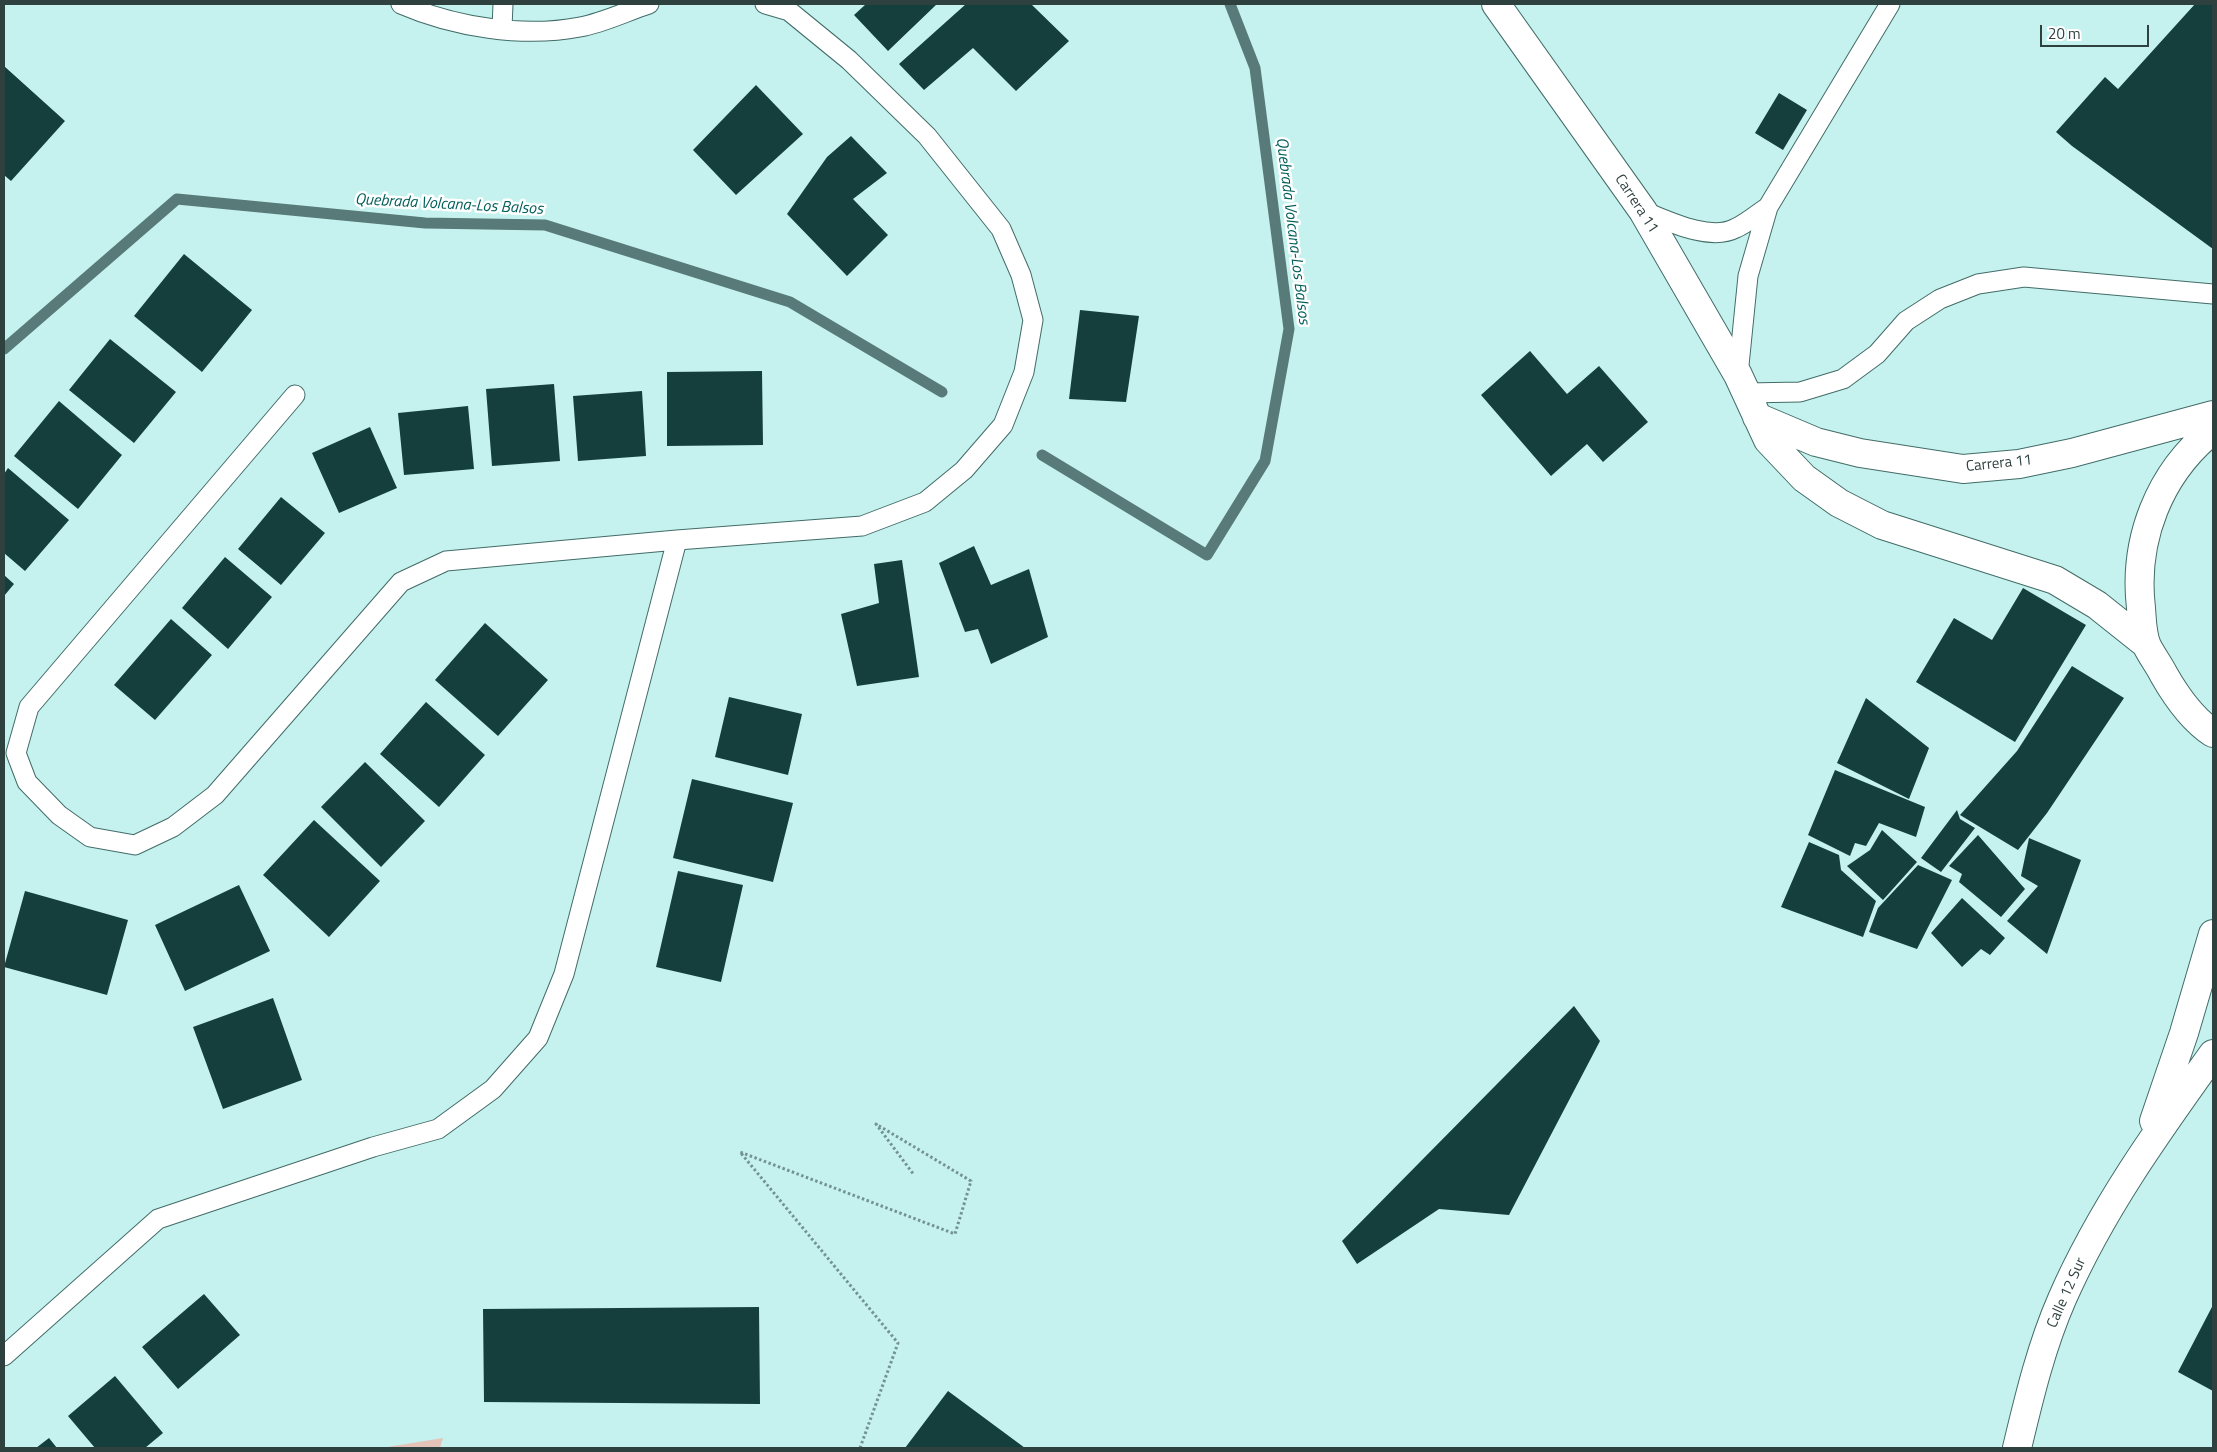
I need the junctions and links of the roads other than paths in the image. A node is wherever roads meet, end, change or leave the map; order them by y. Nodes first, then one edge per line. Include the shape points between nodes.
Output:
1 (401, 4) edge
2 (503, 4) edge
3 (649, 4) edge
4 (765, 4) edge
5 (1496, 4) edge
6 (1890, 4) edge
7 (502, 28) junction
8 (1768, 207) junction
9 (1643, 211) junction
10 (2213, 294) edge
11 (1743, 384) junction
12 (295, 395) dead end
13 (2213, 415) edge
14 (1757, 417) junction
15 (2213, 430) edge
16 (677, 540) junction
17 (2146, 644) junction
18 (2212, 736) edge
19 (2213, 934) edge
20 (2213, 1054) edge
21 (2145, 1148) junction
22 (4, 1356) edge
23 (2017, 1448) edge

1 - 7 lane via 454,22
2 - 7 lane
3 - 7 lane via 582,27 545,32
4 - 16 lane via 789,11 849,60 927,136 1001,229 1021,275 1033,320 1024,372 1004,425 964,470 925,502 862,526
5 - 9 street, Carrera 11
6 - 8 lane
8 - 9 lane via 1734,229 1718,232 1684,227
8 - 11 lane via 1748,276
9 - 11 street, Carrera 11
10 - 11 lane via 2024,277 1978,284 1940,299 1906,321 1876,354 1843,380 1800,392
11 - 14 street, Carrera 11
12 - 16 lane via 29,707 16,753 27,782 59,815 90,837 134,845 173,827 215,795 401,582 446,561
13 - 14 street, Carrera 11 via 2072,453 2018,464 1963,469 1860,453 1816,442
14 - 17 street, Carrera 11 via 1768,440 1804,478 1839,503 1882,525 2055,580 2097,604
15 - 17 street via 2183,460 2162,490 2150,517 2139,570
16 - 22 lane via 564,974 538,1038 493,1089 438,1129 373,1147 158,1219
17 - 18 street via 2173,690
19 - 21 street, Calle 12 Sur
20 - 21 street, Calle 12 Sur
21 - 23 street, Calle 12 Sur via 2095,1232 2062,1300 2038,1364

